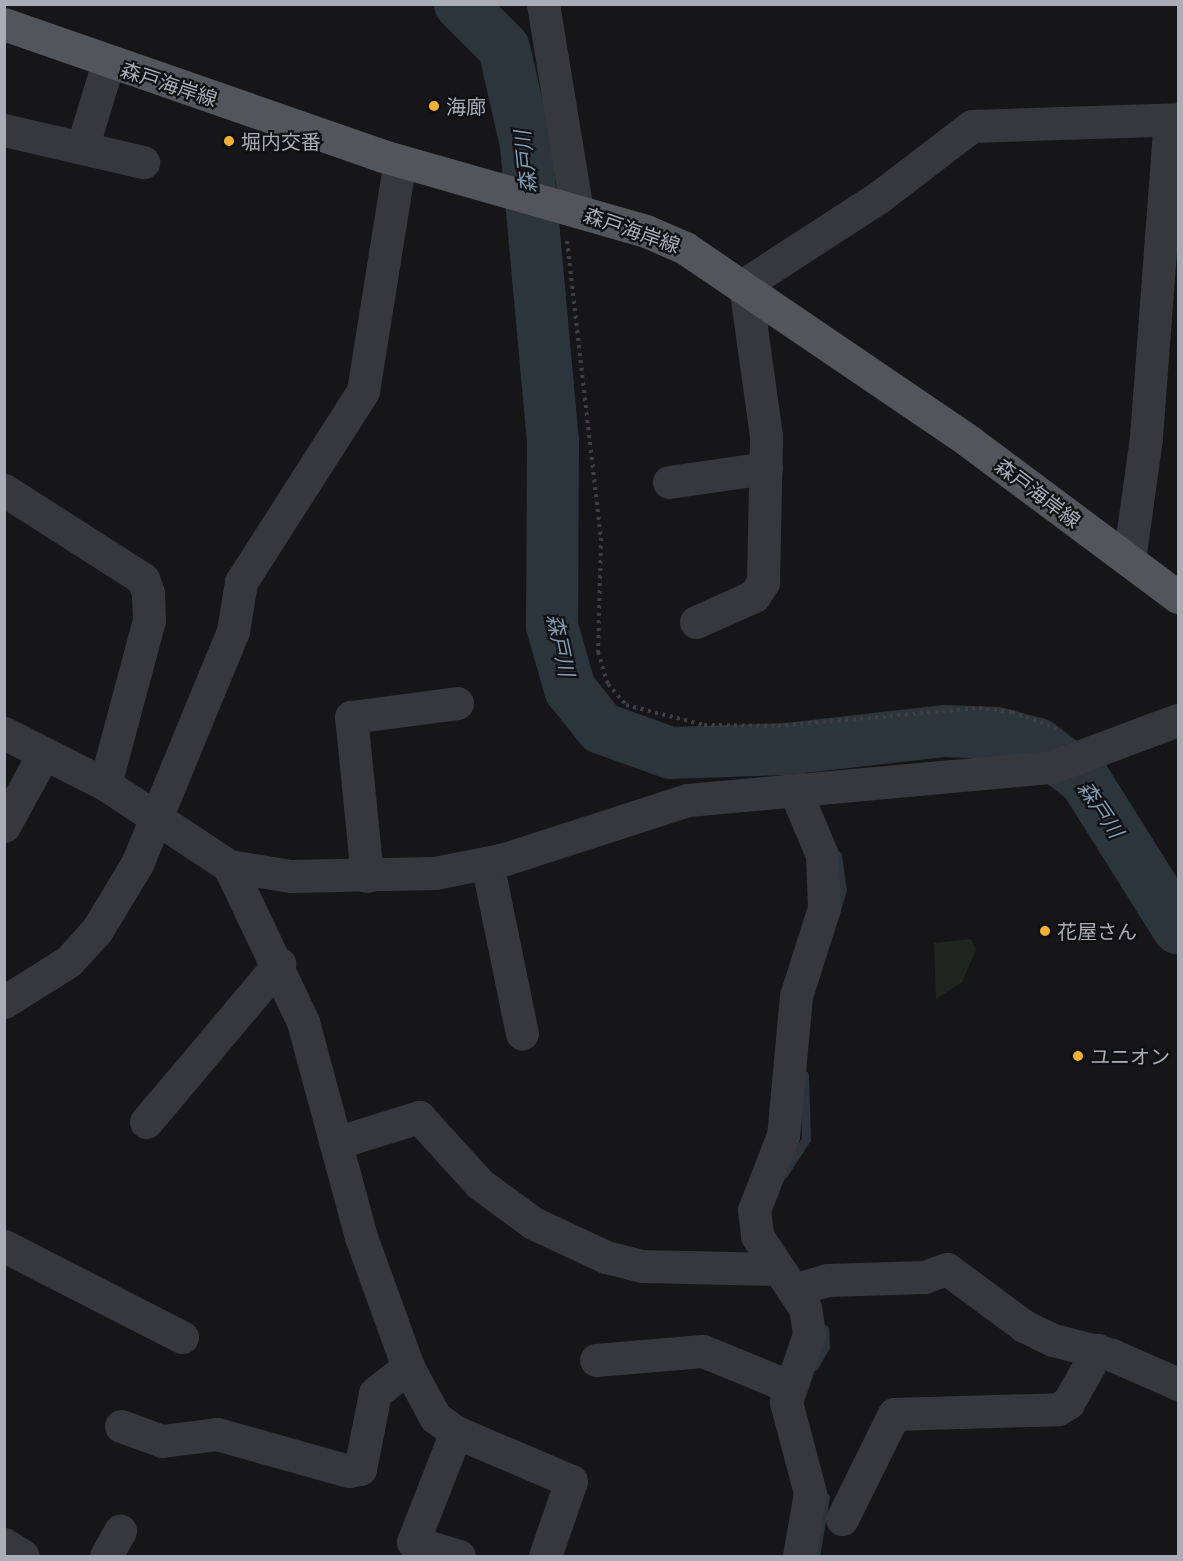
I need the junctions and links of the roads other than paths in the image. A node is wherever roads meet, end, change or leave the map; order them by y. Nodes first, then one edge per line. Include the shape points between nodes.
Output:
1 (543, 4) edge
2 (4, 24) edge
3 (108, 63) junction
4 (1174, 119) edge
5 (4, 130) edge
6 (82, 148) junction
7 (143, 162) dead end
8 (422, 168) junction
9 (577, 211) junction
10 (745, 284) junction
11 (1167, 324) edge
12 (766, 468) junction
13 (669, 482) dead end
14 (4, 490) edge
15 (1129, 560) junction
16 (1179, 597) edge
17 (696, 622) dead end
18 (457, 703) dead end
19 (1179, 720) edge
20 (4, 733) edge
21 (44, 753) junction
22 (105, 784) junction
23 (809, 792) junction
24 (157, 817) junction
25 (4, 826) edge
26 (487, 863) junction
27 (229, 866) junction
28 (367, 876) junction
29 (279, 964) junction
30 (4, 1002) edge
31 (522, 1033) dead end
32 (146, 1122) dead end
33 (339, 1142) junction
34 (4, 1246) edge
35 (788, 1283) junction
36 (182, 1337) dead end
37 (1098, 1350) junction
38 (596, 1360) dead end
39 (408, 1367) junction
40 (1179, 1384) edge
41 (788, 1386) junction
42 (121, 1426) dead end
43 (456, 1432) junction
44 (842, 1519) dead end
45 (4, 1544) edge
46 (23, 1557) edge
47 (459, 1557) edge
48 (545, 1557) edge
49 (799, 1557) edge

1 - 9 street
2 - 3 main road, 森戸海岸線
3 - 6 street
3 - 8 main road, 森戸海岸線
4 - 10 street via 972,126 879,197
4 - 11 street
5 - 6 street
6 - 7 street
8 - 9 main road, 森戸海岸線
8 - 24 street via 412,204 393,225 363,391 241,582 234,631
9 - 10 main road, 森戸海岸線 via 685,248
10 - 12 street
10 - 15 main road, 森戸海岸線
11 - 15 street
12 - 13 street
12 - 17 street via 763,582 754,597
14 - 22 street via 143,579 148,593 149,620
15 - 16 main road, 森戸海岸線
18 - 28 street via 351,717
19 - 23 street via 1054,766
20 - 21 street
21 - 22 street
21 - 25 street
22 - 24 street
23 - 26 street via 687,800
23 - 35 street via 826,883 796,996 783,1135 754,1210 757,1236
24 - 27 street
24 - 30 street via 97,930 69,961
26 - 28 street via 435,873
26 - 31 street
27 - 28 street via 290,876
27 - 29 street
29 - 32 street
29 - 33 street via 303,1022
33 - 35 street via 419,1117 480,1184 533,1223 606,1257 642,1266
33 - 39 street via 361,1237
34 - 36 street
35 - 37 street via 924,1276 947,1269 1024,1326 1053,1340
35 - 41 street via 805,1308 809,1334 806,1356
37 - 40 street
37 - 44 street via 1068,1403 1058,1409 894,1414
38 - 41 street via 702,1351
39 - 42 street via 375,1393 360,1468 349,1471 217,1434 162,1441
39 - 43 street via 435,1417
41 - 49 street via 789,1430 810,1493
43 - 47 street via 413,1542
43 - 48 street via 571,1481
45 - 46 street

